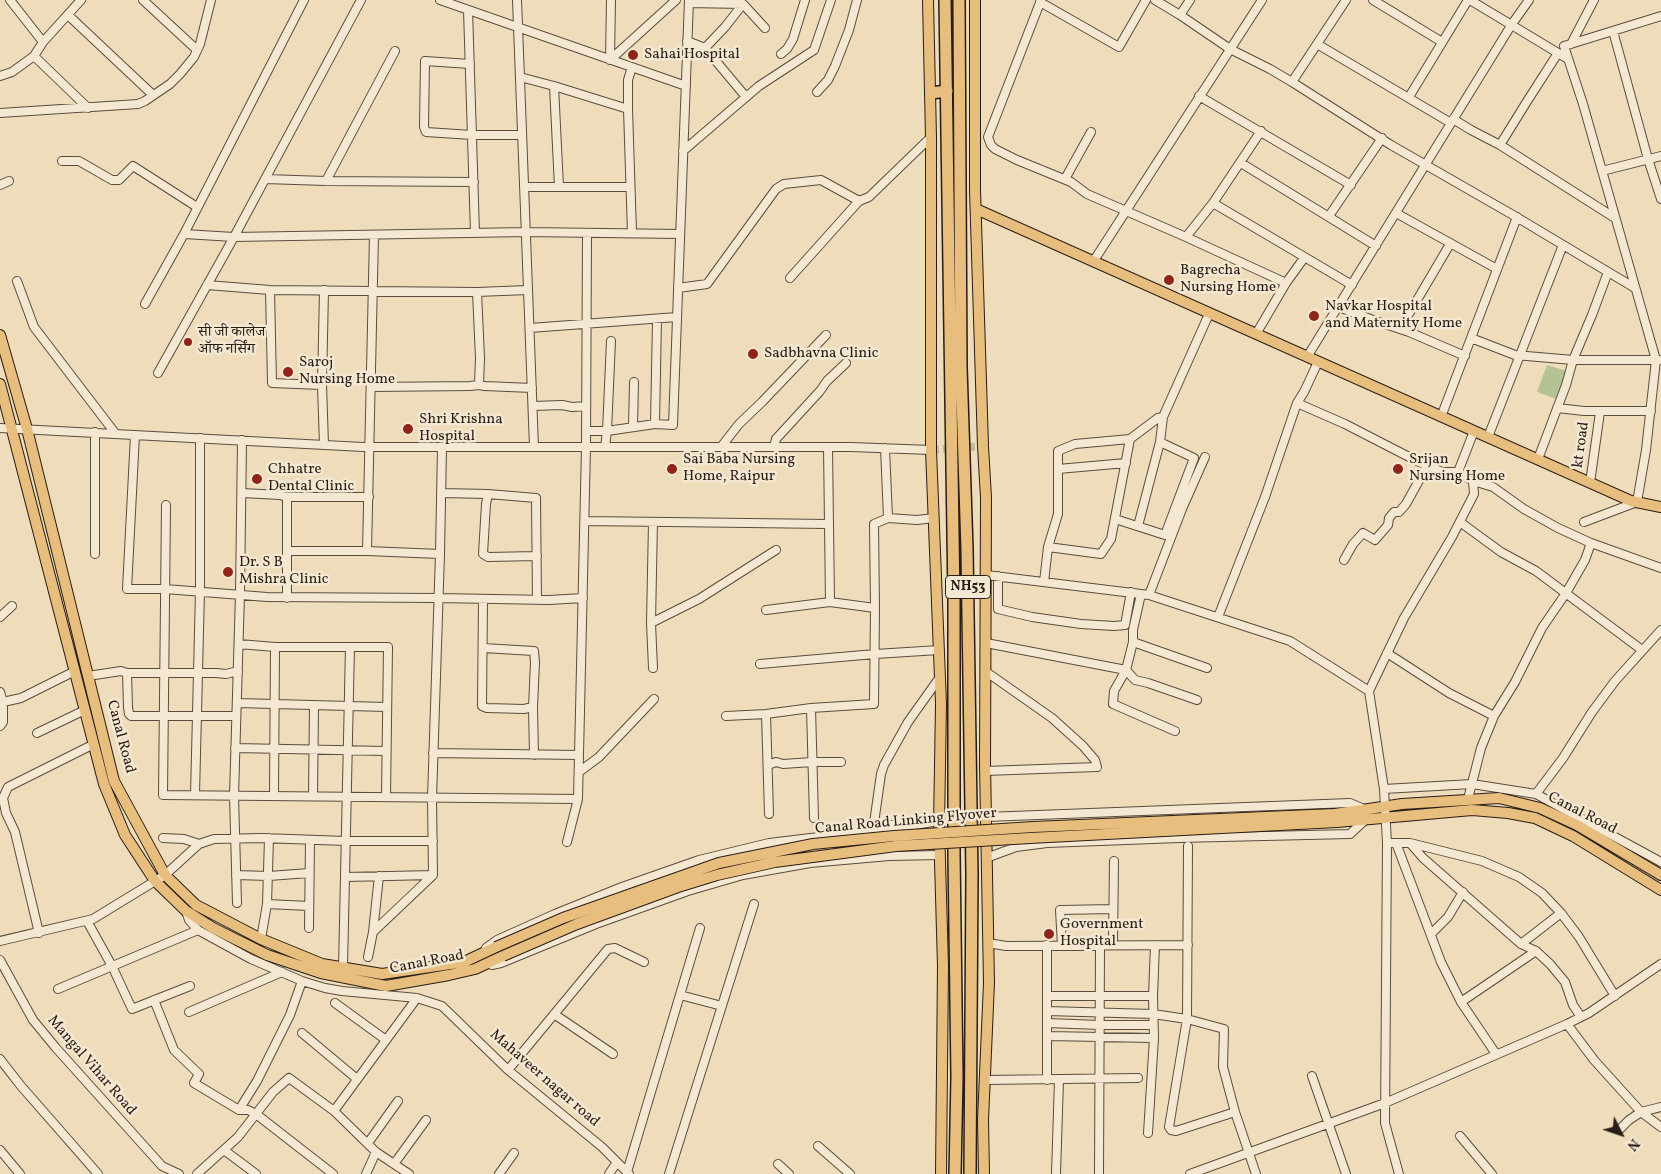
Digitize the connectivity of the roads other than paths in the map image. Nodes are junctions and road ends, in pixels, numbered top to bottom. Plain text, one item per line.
1 (10, 0) edge
2 (81, 0) edge
3 (143, 0) edge
4 (212, 0) edge
5 (304, 0) edge
6 (361, 0) edge
7 (440, 0) edge
8 (517, 0) edge
9 (611, 0) edge
10 (676, 0) edge
11 (805, 0) edge
12 (831, 0) edge
13 (857, 0) edge
14 (928, 0) edge
15 (945, 0) edge
16 (959, 0) edge
17 (975, 0) edge
18 (1146, 0) edge
19 (1155, 0) edge
20 (1190, 0) edge
21 (1262, 0) edge
22 (1346, 0) edge
23 (1373, 0) edge
24 (1469, 0) edge
25 (1528, 0) edge
26 (1594, 0) edge
27 (689, 1) edge
28 (1040, 1) edge
29 (743, 4) junction
30 (468, 10) junction
31 (68, 15) junction
32 (1180, 15) junction
33 (1661, 16) edge
34 (1512, 24) junction
35 (518, 27) junction
36 (765, 28) dead end
37 (1613, 31) junction
38 (687, 41) junction
39 (43, 42) junction
40 (1442, 42) junction
41 (1317, 44) junction
42 (1571, 44) junction
43 (705, 48) junction
44 (1230, 49) junction
45 (197, 50) junction
46 (394, 51) dead end
47 (1558, 53) junction
48 (781, 54) dead end
49 (34, 56) junction
50 (1568, 59) junction
51 (610, 60) junction
52 (470, 64) junction
53 (632, 67) junction
54 (0, 76) edge
55 (520, 77) junction
56 (1292, 82) junction
57 (554, 86) junction
58 (686, 86) junction
59 (947, 91) junction
60 (818, 92) dead end
61 (931, 92) junction
62 (153, 95) junction
63 (1199, 96) junction
64 (746, 97) junction
65 (1409, 97) junction
66 (88, 108) junction
67 (628, 109) junction
68 (0, 113) edge
69 (1452, 121) junction
70 (1261, 131) junction
71 (1091, 132) dead end
72 (472, 135) junction
73 (522, 135) junction
74 (931, 137) junction
75 (1382, 138) junction
76 (1500, 145) junction
77 (683, 150) junction
78 (1661, 156) edge
79 (1648, 159) junction
80 (62, 161) dead end
81 (1241, 163) junction
82 (1425, 164) junction
83 (1602, 171) junction
84 (265, 179) junction
85 (1065, 179) junction
86 (9, 181) dead end
87 (326, 182) junction
88 (474, 182) junction
89 (0, 185) edge
90 (1351, 185) junction
91 (524, 187) junction
92 (559, 187) junction
93 (630, 187) junction
94 (1661, 199) edge
95 (859, 201) junction
96 (1213, 203) junction
97 (197, 207) junction
98 (976, 209) junction
99 (1126, 211) junction
100 (1396, 213) junction
101 (1329, 216) junction
102 (1517, 217) junction
103 (1615, 218) junction
104 (526, 232) junction
105 (475, 233) junction
106 (586, 233) junction
107 (632, 233) junction
108 (184, 234) junction
109 (680, 234) junction
110 (374, 235) junction
111 (234, 237) junction
112 (1186, 237) junction
113 (1450, 244) junction
114 (1563, 245) junction
115 (1376, 246) junction
116 (1304, 258) junction
117 (1093, 262) junction
118 (1497, 270) junction
119 (1608, 272) junction
120 (790, 278) dead end
121 (17, 281) dead end
122 (1286, 283) junction
123 (207, 285) junction
124 (1352, 285) junction
125 (678, 288) junction
126 (1635, 288) junction
127 (270, 290) junction
128 (324, 290) junction
129 (528, 290) junction
130 (373, 291) junction
131 (477, 292) junction
132 (145, 304) dead end
133 (1338, 307) junction
134 (1210, 314) junction
135 (677, 317) junction
136 (657, 319) junction
137 (587, 324) junction
138 (530, 328) junction
139 (1400, 329) junction
140 (0, 334) edge
141 (1256, 334) junction
142 (826, 335) dead end
143 (1471, 338) junction
144 (611, 341) dead end
145 (1465, 356) junction
146 (1521, 356) junction
147 (1307, 357) junction
148 (1573, 360) junction
149 (1659, 360) edge
150 (1318, 362) junction
151 (846, 363) dead end
152 (158, 373) dead end
153 (634, 382) dead end
154 (0, 384) edge
155 (322, 385) junction
156 (479, 385) junction
157 (372, 387) junction
158 (532, 388) junction
159 (1296, 403) junction
160 (533, 406) junction
161 (586, 406) junction
162 (1557, 408) junction
163 (1651, 411) junction
164 (1600, 412) junction
165 (1441, 416) junction
166 (1163, 417) junction
167 (655, 424) junction
168 (633, 427) junction
169 (0, 428) edge
170 (12, 428) junction
171 (27, 429) junction
172 (587, 431) junction
173 (607, 431) junction
174 (1474, 431) junction
175 (95, 432) junction
176 (115, 434) junction
177 (134, 434) junction
178 (1488, 437) junction
179 (200, 438) junction
180 (1130, 439) junction
181 (242, 440) junction
182 (1160, 442) junction
183 (324, 445) junction
184 (370, 447) junction
185 (442, 447) junction
186 (534, 447) junction
187 (586, 447) junction
188 (605, 447) junction
189 (721, 447) junction
190 (774, 447) junction
191 (828, 447) junction
192 (885, 448) junction
193 (931, 450) junction
194 (1204, 457) dead end
195 (1538, 459) junction
196 (1126, 463) junction
197 (1427, 466) junction
198 (1058, 469) junction
199 (1458, 472) junction
200 (1473, 482) junction
201 (1590, 483) junction
202 (242, 493) junction
203 (441, 494) junction
204 (488, 494) junction
205 (287, 497) junction
206 (369, 497) junction
207 (1637, 502) junction
208 (166, 505) dead end
209 (1661, 507) edge
210 (888, 518) junction
211 (934, 518) junction
212 (1115, 519) junction
213 (585, 521) junction
214 (653, 522) junction
215 (1460, 522) junction
216 (1584, 522) dead end
217 (829, 524) junction
218 (1138, 526) junction
219 (1591, 543) junction
220 (1048, 547) junction
221 (776, 550) dead end
222 (287, 551) junction
223 (367, 551) junction
224 (95, 554) dead end
225 (440, 554) junction
226 (537, 556) junction
227 (1344, 560) dead end
228 (1661, 568) edge
229 (986, 575) junction
230 (998, 576) junction
231 (1044, 582) junction
232 (165, 588) junction
233 (200, 591) junction
234 (1131, 592) junction
235 (1566, 593) junction
236 (240, 594) junction
237 (1145, 594) junction
238 (287, 598) junction
239 (438, 598) junction
240 (583, 598) junction
241 (482, 599) junction
242 (537, 600) junction
243 (830, 602) junction
244 (12, 606) dead end
245 (875, 608) junction
246 (766, 610) dead end
247 (0, 617) edge
248 (1218, 617) junction
249 (651, 622) junction
250 (1661, 630) edge
251 (1133, 642) junction
252 (986, 643) junction
253 (239, 644) junction
254 (276, 646) junction
255 (350, 647) junction
256 (483, 648) junction
257 (939, 650) junction
258 (1642, 650) junction
259 (1387, 653) junction
260 (875, 654) junction
261 (760, 664) dead end
262 (653, 668) dead end
263 (1207, 668) dead end
264 (1126, 670) junction
265 (75, 671) junction
266 (238, 671) junction
267 (986, 671) junction
268 (127, 673) junction
269 (164, 673) junction
270 (197, 674) junction
271 (88, 676) junction
272 (940, 677) junction
273 (1369, 691) junction
274 (0, 692) edge
275 (654, 699) dead end
276 (1197, 700) dead end
277 (3, 702) junction
278 (237, 703) junction
279 (275, 705) junction
280 (314, 706) junction
281 (349, 706) junction
282 (534, 707) junction
283 (387, 708) junction
284 (811, 708) junction
285 (85, 710) junction
286 (766, 714) junction
287 (164, 716) junction
288 (236, 716) junction
289 (726, 716) dead end
290 (1494, 716) junction
291 (197, 717) junction
292 (0, 726) edge
293 (1175, 730) dead end
294 (37, 733) dead end
295 (94, 744) junction
296 (235, 748) junction
297 (274, 749) junction
298 (314, 749) junction
299 (348, 750) junction
300 (386, 751) junction
301 (433, 753) junction
302 (534, 755) junction
303 (579, 755) junction
304 (812, 762) junction
305 (841, 762) dead end
306 (768, 765) junction
307 (985, 771) junction
308 (579, 772) junction
309 (1472, 784) junction
310 (1384, 789) junction
311 (1536, 794) junction
312 (195, 795) junction
313 (234, 796) junction
314 (274, 796) junction
315 (313, 796) junction
316 (348, 797) junction
317 (386, 797) junction
318 (432, 798) junction
319 (578, 799) junction
320 (1468, 799) junction
321 (1385, 806) junction
322 (769, 814) dead end
323 (1364, 815) junction
324 (986, 817) junction
325 (814, 818) dead end
326 (1336, 818) junction
327 (1385, 818) junction
328 (940, 821) junction
329 (902, 827) junction
330 (163, 838) dead end
331 (269, 838) junction
332 (235, 839) junction
333 (310, 840) junction
334 (433, 841) junction
335 (346, 842) junction
336 (567, 842) dead end
337 (1388, 843) junction
338 (1396, 843) junction
339 (1410, 843) junction
340 (199, 844) junction
341 (1188, 846) dead end
342 (940, 855) junction
343 (986, 858) junction
344 (1114, 861) dead end
345 (1661, 862) edge
346 (309, 873) junction
347 (166, 875) junction
348 (236, 875) junction
349 (434, 875) junction
350 (1661, 875) edge
351 (269, 876) junction
352 (379, 876) junction
353 (344, 878) junction
354 (155, 881) junction
355 (1661, 890) edge
356 (1463, 892) junction
357 (237, 903) dead end
358 (267, 904) junction
359 (754, 904) dead end
360 (309, 906) junction
361 (1113, 909) junction
362 (186, 911) junction
363 (1561, 913) junction
364 (87, 921) junction
365 (309, 928) dead end
366 (700, 928) dead end
367 (198, 930) junction
368 (373, 932) junction
369 (39, 933) junction
370 (1431, 934) junction
371 (261, 939) junction
372 (0, 941) edge
373 (988, 943) junction
374 (1521, 944) junction
375 (1047, 945) junction
376 (1062, 945) junction
377 (1100, 945) junction
378 (1113, 945) junction
379 (1155, 945) junction
380 (1188, 945) junction
381 (1536, 951) junction
382 (368, 956) dead end
383 (0, 960) edge
384 (644, 962) dead end
385 (472, 964) junction
386 (1661, 964) edge
387 (112, 966) junction
388 (343, 968) junction
389 (282, 972) junction
390 (302, 981) junction
391 (190, 986) dead end
392 (58, 989) dead end
393 (680, 995) junction
394 (1100, 995) junction
395 (1047, 996) junction
396 (1153, 996) junction
397 (1615, 996) junction
398 (417, 998) junction
399 (154, 1000) junction
400 (1461, 1002) junction
401 (335, 1003) dead end
402 (722, 1006) junction
403 (1047, 1011) junction
404 (189, 1012) dead end
405 (1100, 1012) junction
406 (554, 1014) junction
407 (1153, 1014) junction
408 (1581, 1017) junction
409 (1187, 1019) junction
410 (1047, 1023) junction
411 (1567, 1024) junction
412 (1100, 1025) junction
413 (1153, 1025) junction
414 (302, 1033) dead end
415 (1048, 1036) junction
416 (1100, 1038) junction
417 (1154, 1038) junction
418 (386, 1040) junction
419 (613, 1054) dead end
420 (1496, 1054) junction
421 (0, 1059) edge
422 (508, 1070) junction
423 (1312, 1076) dead end
424 (1138, 1078) dead end
425 (358, 1079) junction
426 (1099, 1079) junction
427 (985, 1080) junction
428 (1047, 1080) junction
429 (1059, 1080) junction
430 (398, 1101) dead end
431 (1385, 1103) junction
432 (1661, 1107) edge
433 (239, 1110) junction
434 (334, 1111) junction
435 (1235, 1112) junction
436 (1641, 1112) junction
437 (256, 1114) junction
438 (426, 1120) dead end
439 (1328, 1124) junction
440 (1661, 1127) edge
441 (1620, 1129) dead end
442 (1148, 1132) dead end
443 (1460, 1136) dead end
444 (368, 1144) junction
445 (818, 1146) dead end
446 (0, 1150) edge
447 (224, 1150) junction
448 (376, 1152) junction
449 (514, 1153) dead end
450 (1249, 1153) junction
451 (617, 1162) junction
452 (394, 1164) junction
453 (778, 1164) dead end
454 (628, 1173) edge
455 (20, 1174) edge
456 (98, 1174) edge
457 (179, 1174) edge
458 (197, 1174) edge
459 (256, 1174) edge
460 (333, 1174) edge
461 (366, 1174) edge
462 (409, 1174) edge
463 (499, 1174) edge
464 (609, 1174) edge
465 (669, 1174) edge
466 (789, 1174) edge
467 (850, 1174) edge
468 (942, 1174) edge
469 (955, 1174) edge
470 (970, 1174) edge
471 (984, 1174) edge
472 (1056, 1174) edge
473 (1099, 1174) edge
474 (1190, 1174) edge
475 (1256, 1174) edge
476 (1346, 1174) edge
477 (1399, 1174) edge
478 (1492, 1174) edge

1 - 39 street
2 - 31 street
3 - 45 street
4 - 45 street
5 - 97 street
6 - 84 street
7 - 30 street
8 - 35 street
9 - 51 street
10 - 51 street
11 - 48 street
12 - 64 street
13 - 60 street
14 - 61 main road
15 - 59 highway, NH53
16 - 470 highway, NH53
17 - 98 main road
18 - 28 street
19 - 32 street
20 - 32 street
21 - 44 street
22 - 41 street
23 - 40 street
24 - 34 street
24 - 40 street
25 - 34 street
26 - 42 street
27 - 29 street
27 - 38 street
28 - 85 street
29 - 36 street
29 - 43 street
30 - 35 street
30 - 52 street
31 - 39 street
31 - 62 street
32 - 44 street
33 - 37 street
34 - 47 street
34 - 69 street
35 - 51 street
35 - 55 street
37 - 42 street
37 - 79 street
38 - 43 street
38 - 58 street
39 - 49 street
40 - 65 street
41 - 56 street
41 - 65 street
42 - 50 street
43 - 64 street
44 - 56 street
44 - 63 street
45 - 62 street
46 - 87 street
47 - 50 street
47 - 76 street
49 - 54 street
49 - 66 street
50 - 83 street
51 - 53 street
52 - 72 street
52 - 72 street
53 - 58 street
53 - 67 street
55 - 57 street
55 - 73 street
56 - 75 street
57 - 67 street
57 - 92 street
58 - 77 street
59 - 61 highway
59 - 469 highway, NH53
61 - 74 main road
62 - 66 street
63 - 70 street
63 - 99 street
64 - 77 street
65 - 69 street
66 - 68 street
67 - 93 street
69 - 76 street
69 - 82 street
70 - 81 street
70 - 90 street
71 - 85 street
72 - 73 street
72 - 88 street
73 - 91 street
74 - 95 street
74 - 193 main road
75 - 82 street
75 - 90 street
76 - 103 street
77 - 109 street
78 - 79 street
79 - 83 street
79 - 94 street
80 - 97 street
81 - 96 street
81 - 101 street
82 - 100 street
82 - 102 street
83 - 103 street
84 - 87 street
84 - 111 street
85 - 99 street
86 - 89 street
87 - 88 street
88 - 105 street
90 - 101 street
91 - 92 street
91 - 104 street
92 - 93 street
93 - 107 street
95 - 120 street
95 - 125 street
96 - 112 street
96 - 116 street
97 - 108 street
98 - 117 main road
98 - 229 main road
99 - 112 street
99 - 117 street
100 - 113 street
100 - 115 street
101 - 115 street
102 - 114 street
102 - 118 street
103 - 126 street
104 - 105 street
104 - 106 street
104 - 129 street
105 - 110 street
106 - 107 street
106 - 137 street
107 - 109 street
108 - 111 street
108 - 132 street
109 - 125 street
110 - 111 street
110 - 130 street
111 - 123 street
112 - 122 street
113 - 118 street
113 - 139 street
114 - 119 street
114 - 146 street
115 - 124 street
116 - 122 street
116 - 124 street
117 - 134 main road
118 - 143 street
119 - 126 street
119 - 148 street
121 - 176 street
122 - 141 street
123 - 127 street
123 - 152 street
124 - 133 street
125 - 135 street
126 - 149 street
127 - 128 street
127 - 155 street
128 - 130 street
128 - 155 street
129 - 131 street
129 - 138 street
130 - 131 street
130 - 157 street
131 - 156 street
133 - 139 street
133 - 147 street
134 - 141 main road
134 - 166 street
135 - 136 street
135 - 167 street
136 - 137 street
136 - 167 street
137 - 138 street
137 - 161 street
138 - 158 street
139 - 145 street
140 - 171 main road, Canal Road
141 - 147 main road
142 - 189 street
143 - 145 street
143 - 146 street
144 - 173 street
145 - 165 street
146 - 148 street
146 - 178 street
147 - 150 main road
148 - 149 street
148 - 162 street
149 - 163 street
150 - 159 street
150 - 165 main road
151 - 190 street
153 - 168 street
154 - 170 main road, Canal Road
155 - 183 street
156 - 157 street
156 - 158 street
157 - 184 street
158 - 160 street
159 - 197 street
159 - 248 street
160 - 161 street
160 - 186 street
161 - 172 street
162 - 164 street
162 - 195 street
163 - 164 street
163 - 207 street
164 - 201 street, kt road
165 - 174 main road
166 - 180 street
166 - 182 street
167 - 168 street
168 - 173 street
169 - 170 street
170 - 171 street
170 - 265 main road, Canal Road
171 - 175 street
171 - 271 main road, Canal Road
172 - 173 street
172 - 187 street
173 - 188 street
174 - 178 main road
174 - 199 street
175 - 176 street
175 - 224 street
176 - 177 street
177 - 179 street
177 - 232 street
178 - 195 main road
179 - 181 street
179 - 233 street
180 - 196 street
180 - 198 street
181 - 183 street
181 - 202 street
182 - 218 street
182 - 218 street
183 - 184 street
184 - 185 street
184 - 206 street
185 - 186 street
185 - 203 street
186 - 187 street
187 - 188 street
187 - 213 street
188 - 189 street
189 - 190 street
190 - 191 street
191 - 192 street
191 - 217 street
192 - 193 street
192 - 210 street
193 - 211 main road
194 - 237 street
195 - 201 main road
196 - 198 street
196 - 212 street
197 - 199 street
197 - 227 street
198 - 220 street
199 - 200 street
200 - 215 street
200 - 219 street
201 - 207 main road
202 - 205 street
202 - 236 street
203 - 204 street
203 - 225 street
204 - 226 street
204 - 226 street
205 - 206 street
205 - 222 street
206 - 223 street
207 - 209 main road
207 - 216 street
208 - 232 street
210 - 211 street
210 - 245 street
211 - 257 main road
212 - 218 street
212 - 220 street
213 - 214 street
213 - 240 street
214 - 217 street
214 - 249 street
215 - 235 street
215 - 259 street
217 - 243 street
219 - 228 street
219 - 235 street
220 - 231 street
221 - 249 street
222 - 223 street
222 - 238 street
223 - 225 street
225 - 239 street
226 - 242 street
229 - 230 street
229 - 252 main road
230 - 231 street
230 - 234 street
231 - 234 street
232 - 233 street
232 - 269 street
233 - 236 street
233 - 270 street
234 - 237 street
235 - 258 street
235 - 290 street
236 - 238 street
236 - 253 street
237 - 248 street
237 - 251 street
238 - 239 street
239 - 241 street
239 - 301 street
240 - 242 street
240 - 303 street
241 - 242 street
241 - 256 street
243 - 245 street
243 - 246 street
244 - 247 street
245 - 260 street
248 - 273 street
249 - 262 street
250 - 258 street
251 - 263 street
251 - 264 street
252 - 264 street
252 - 267 main road
253 - 254 street
253 - 266 street
254 - 255 street
254 - 279 street
255 - 281 street
255 - 283 street
256 - 282 street
256 - 282 street
257 - 260 street
257 - 272 main road
258 - 311 street
259 - 273 street
259 - 290 street
260 - 261 street
260 - 284 street
264 - 276 street
264 - 293 street
265 - 277 street
265 - 285 main road, Canal Road
266 - 270 street
266 - 278 street
267 - 307 main road
267 - 307 street
268 - 269 street
268 - 271 street
268 - 287 street
269 - 270 street
269 - 287 street
270 - 291 street
271 - 347 main road, Canal Road
272 - 328 main road
272 - 329 street
273 - 310 street
274 - 277 street
275 - 308 street
277 - 292 street
278 - 279 street
278 - 288 street
279 - 280 street
279 - 297 street
280 - 281 street
280 - 298 street
281 - 283 street
281 - 299 street
282 - 302 street
283 - 300 street
284 - 286 street
284 - 304 street
285 - 294 street
285 - 295 main road, Canal Road
286 - 289 street
286 - 306 street
287 - 291 street
287 - 312 street
288 - 291 street
288 - 296 street
290 - 309 street
291 - 312 street
295 - 354 main road, Canal Road
295 - 369 street
296 - 297 street
296 - 313 street
297 - 298 street
297 - 314 street
298 - 299 street
298 - 315 street
299 - 300 street
299 - 316 street
300 - 317 street
301 - 302 street
301 - 318 street
302 - 303 street
303 - 308 street
304 - 305 street
304 - 306 street
304 - 325 street
306 - 322 street
307 - 324 main road
308 - 319 street
309 - 310 street
309 - 311 street
309 - 320 street
310 - 321 street
311 - 345 street
312 - 313 street
313 - 314 street
313 - 332 street
314 - 315 street
315 - 316 street
316 - 317 street
316 - 335 street
317 - 318 street
318 - 319 street
318 - 334 street
319 - 336 street
320 - 321 main road, Canal Road
320 - 350 main road, Canal Road
321 - 323 main road, Canal Road
321 - 327 street
323 - 324 street
323 - 326 main road, Canal Road Linking Flyover
323 - 327 main road, Canal Road
323 - 343 street
324 - 343 main road
326 - 385 main road, Canal Road Linking Flyover, bridge
326 - 385 main road, Canal Road Linking Flyover, bridge
327 - 337 street
327 - 355 main road, Canal Road
328 - 329 street
328 - 342 main road
329 - 385 street
330 - 340 street
331 - 332 street
331 - 333 street
331 - 351 street
332 - 340 street
332 - 348 street
333 - 335 street
333 - 346 street
334 - 335 street
334 - 349 street
335 - 353 street
337 - 338 street
337 - 431 street
338 - 339 street
338 - 370 street
339 - 356 street
339 - 363 street
340 - 347 street
341 - 380 street
342 - 385 street
342 - 468 main road
343 - 373 main road
344 - 361 street
346 - 351 street
346 - 360 street
347 - 354 street
347 - 371 main road, Canal Road
348 - 351 street
348 - 357 street
349 - 352 street
349 - 368 street
351 - 358 street
352 - 353 street
352 - 368 street
353 - 388 street
354 - 362 main road, Canal Road
354 - 364 street
356 - 370 street
356 - 374 street
358 - 360 street
358 - 371 street
359 - 402 street
360 - 365 street
361 - 376 street
361 - 378 street
362 - 367 street
362 - 385 main road, Canal Road
363 - 374 street
363 - 397 street
364 - 369 street
364 - 387 street
366 - 393 street
367 - 387 street
367 - 389 street
368 - 382 street
369 - 372 street
370 - 400 street
371 - 388 main road, Canal Road
373 - 375 street
373 - 427 main road
374 - 381 street
375 - 376 street
375 - 395 street
376 - 377 street
377 - 378 street
377 - 394 street
378 - 379 street
379 - 380 street
379 - 396 street
380 - 409 street
381 - 400 street
381 - 408 street
383 - 457 street, Mangal Vihar Road
384 - 406 street
385 - 388 main road, Canal Road
386 - 397 street
387 - 392 street
387 - 399 street
389 - 390 street
389 - 404 street
390 - 398 street
390 - 433 street
391 - 399 street
393 - 402 street
393 - 454 street
394 - 395 street
394 - 396 street
394 - 405 street
395 - 403 street
396 - 407 street
397 - 408 street
398 - 418 street
398 - 422 street, Mahaveer nagar road
399 - 433 street
400 - 420 street
401 - 418 street
402 - 465 street
403 - 405 street
403 - 410 street
405 - 407 street
405 - 412 street
406 - 419 street
406 - 422 street
407 - 409 street
407 - 413 street
408 - 411 street
409 - 435 street
409 - 435 street
410 - 412 street
410 - 415 street
411 - 420 street
411 - 436 street
412 - 413 street
412 - 416 street
413 - 417 street
414 - 425 street
415 - 416 street
415 - 428 street
416 - 417 street
416 - 426 street
417 - 442 street
418 - 425 street
420 - 431 street
421 - 456 street
422 - 451 street, Mahaveer nagar road
423 - 439 street
424 - 426 street
425 - 434 street
426 - 429 street
426 - 473 street
427 - 428 street
427 - 471 main road
428 - 429 street
429 - 472 street
430 - 444 street
431 - 439 street
431 - 477 street
432 - 436 street
433 - 437 street
434 - 437 street
434 - 444 street
435 - 450 street
436 - 440 street
436 - 441 street
437 - 447 street
437 - 460 street
438 - 452 street
439 - 450 street
439 - 476 street
443 - 478 street
444 - 448 street
445 - 467 street
446 - 455 street
447 - 458 street
447 - 459 street
448 - 452 street
448 - 461 street
449 - 463 street
450 - 474 street
450 - 475 street
451 - 454 street, Mahaveer nagar road
451 - 464 street
452 - 462 street
453 - 466 street

